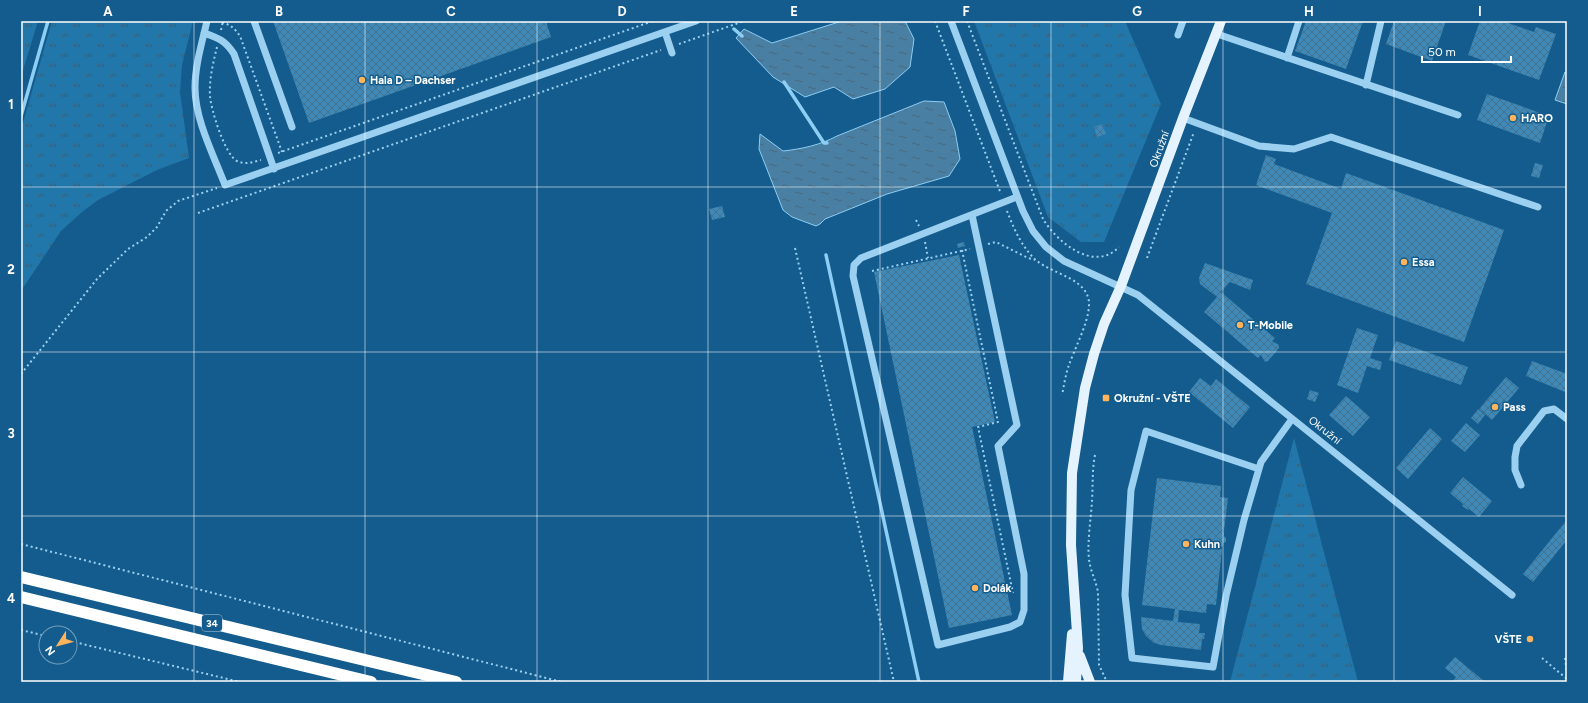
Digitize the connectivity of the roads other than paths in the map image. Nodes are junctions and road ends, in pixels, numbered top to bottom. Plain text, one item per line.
1 (207, 21) edge
2 (254, 21) edge
3 (696, 21) edge
4 (951, 21) edge
5 (1184, 21) edge
6 (1221, 21) edge
7 (1299, 21) edge
8 (1382, 21) edge
9 (665, 32) junction
10 (204, 33) junction
11 (1217, 34) junction
12 (1178, 35) dead end
13 (671, 50) road end
14 (1287, 58) junction
15 (1366, 85) junction
16 (1458, 115) dead end
17 (1183, 118) junction
18 (292, 127) dead end
19 (274, 169) junction
20 (1017, 197) junction
21 (1538, 207) dead end
22 (972, 215) junction
23 (1121, 286) junction
24 (1292, 419) junction
25 (1567, 419) edge
26 (1259, 469) junction
27 (1521, 485) dead end
28 (21, 577) edge
29 (1512, 595) dead end
30 (21, 598) edge
31 (1074, 600) junction
32 (1078, 648) junction
33 (371, 682) edge
34 (456, 682) edge
35 (1068, 682) edge
36 (1076, 682) edge
37 (1090, 682) edge

1 - 10 street
2 - 18 street
3 - 9 street
4 - 20 street
5 - 12 street
6 - 11 main road, Okružní
7 - 14 street
8 - 15 street
9 - 13 street
9 - 19 street
10 - 19 street
10 - 19 street
11 - 14 street
11 - 17 main road, Okružní
14 - 15 street
15 - 16 street
17 - 21 street
17 - 23 main road, Okružní
20 - 22 street
20 - 23 street
22 - 22 street
23 - 24 street, Okružní
23 - 31 main road, Okružní
24 - 26 street
24 - 29 street, Okružní
25 - 27 street
26 - 26 street
28 - 34 highway, 34
30 - 33 highway, 34
31 - 32 main road, Okružní
31 - 35 main road
32 - 36 main road, Okružní
32 - 37 main road, Okružní

